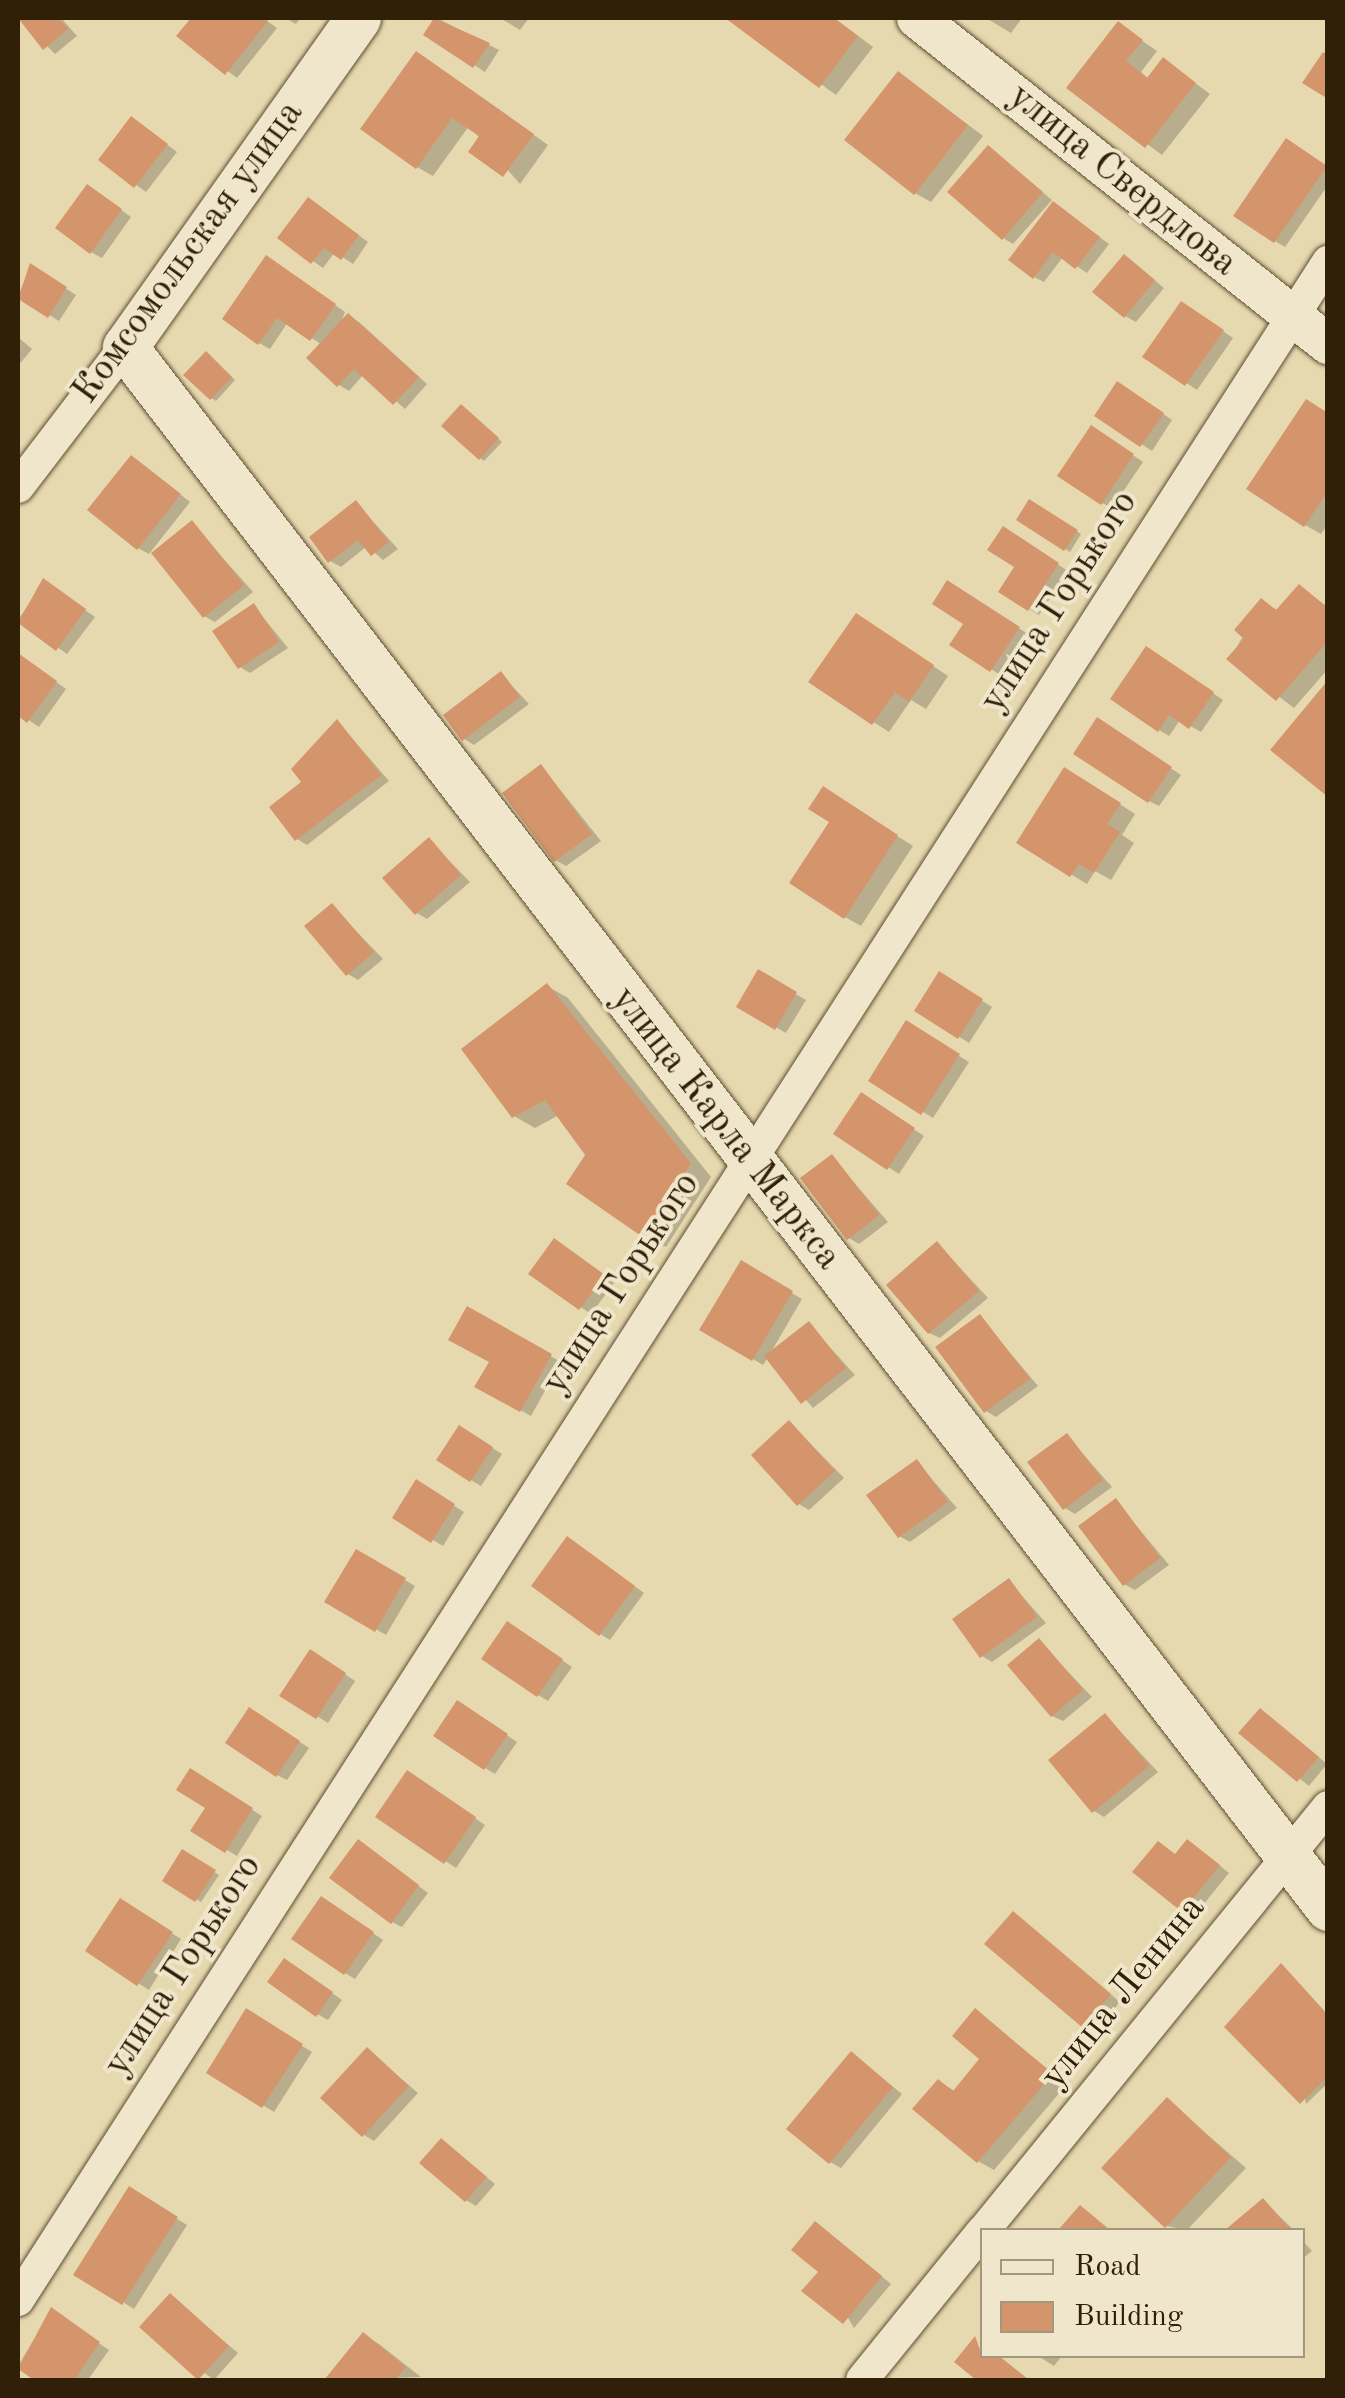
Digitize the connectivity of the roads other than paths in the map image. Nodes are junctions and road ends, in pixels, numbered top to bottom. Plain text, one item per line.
1 (358, 18) edge
2 (917, 18) edge
3 (1328, 262) edge
4 (1291, 316) junction
5 (1328, 344) edge
6 (125, 347) junction
7 (23, 467) edge
8 (750, 1158) junction
9 (1328, 1807) edge
10 (1287, 1855) junction
11 (1328, 1908) edge
12 (985, 2228) edge
13 (980, 2235) edge
14 (18, 2300) edge
15 (862, 2380) edge

1 - 6 main road, Комсомольская улица
2 - 4 street, улица Свердлова
3 - 4 street, улица Горького
4 - 5 street, улица Свердлова
4 - 8 street, улица Горького
6 - 7 street, Комсомольская улица
6 - 8 main road, улица Карла Маркса
8 - 10 main road, улица Карла Маркса
8 - 14 street, улица Горького
9 - 10 street, улица Ленина
10 - 11 main road, улица Карла Маркса
10 - 12 street, улица Ленина
13 - 15 street, улица Ленина

